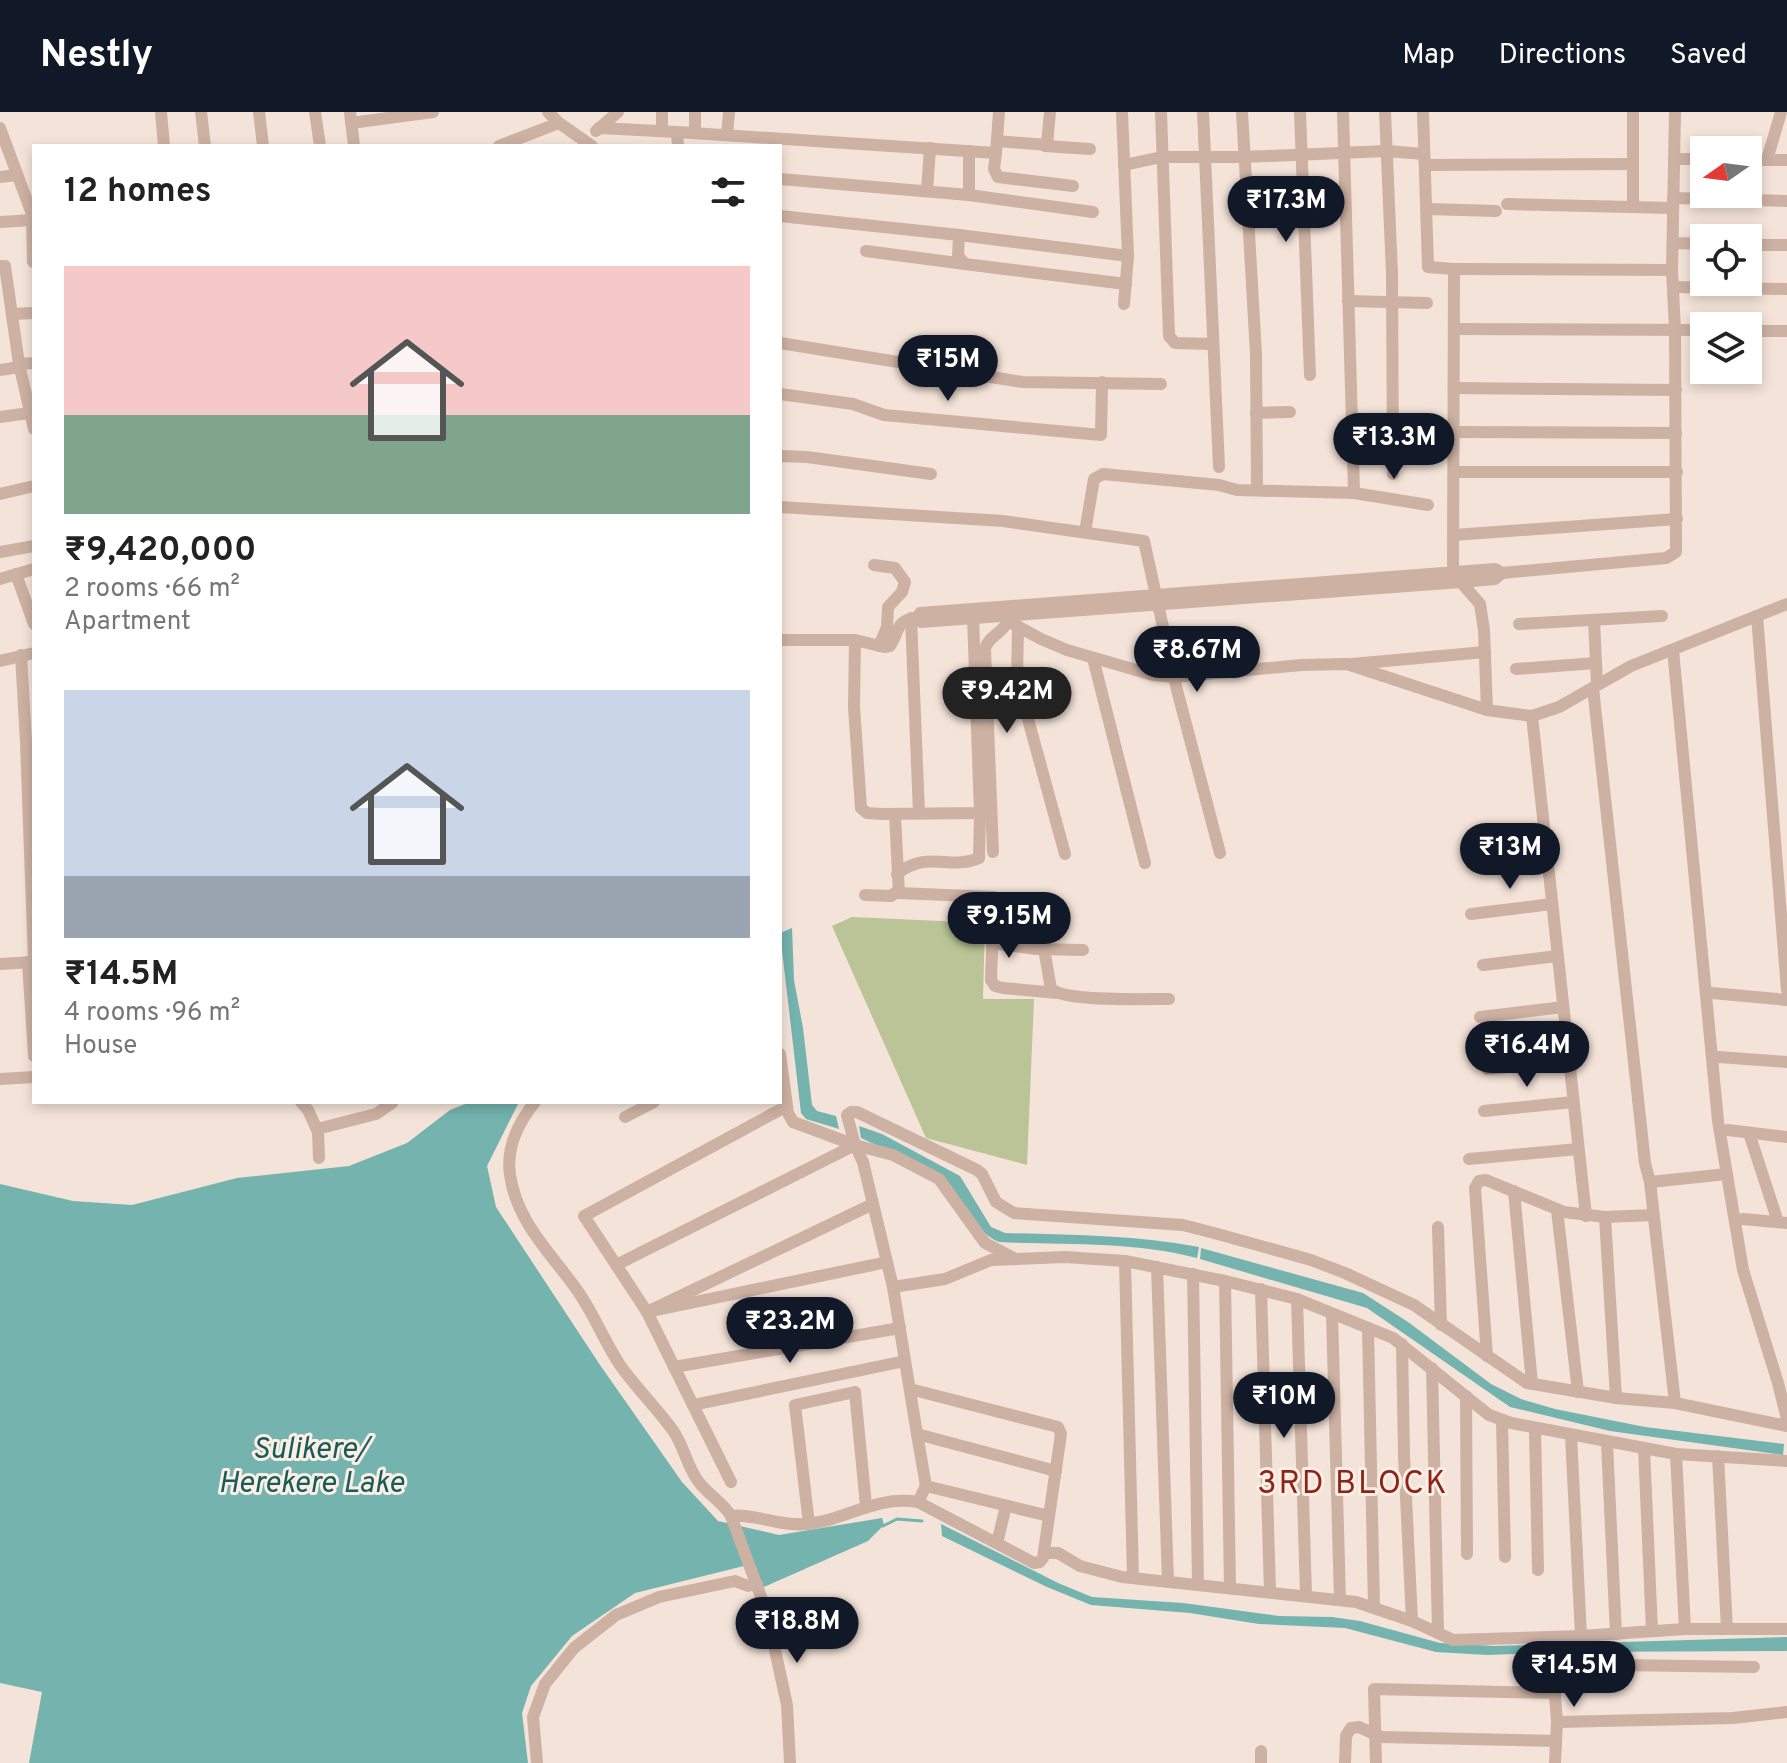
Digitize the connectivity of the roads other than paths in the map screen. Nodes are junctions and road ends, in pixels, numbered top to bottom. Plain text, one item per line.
1 (161, 112) edge
2 (201, 112) edge
3 (259, 112) edge
4 (315, 112) edge
5 (433, 112) edge
6 (548, 112) edge
7 (662, 112) edge
8 (695, 112) edge
9 (729, 112) edge
10 (999, 112) edge
11 (1050, 112) edge
12 (1122, 112) edge
13 (1161, 112) edge
14 (1203, 112) edge
15 (1242, 112) edge
16 (1300, 112) edge
17 (1343, 112) edge
18 (1385, 112) edge
19 (1423, 112) edge
20 (1633, 112) edge
21 (1675, 112) edge
22 (1781, 112) edge
23 (613, 113) edge
24 (350, 118) edge
25 (559, 123) junction
26 (599, 128) junction
27 (662, 130) junction
28 (1, 131) edge
29 (677, 132) junction
30 (695, 133) junction
31 (720, 139) edge
32 (589, 143) edge
33 (164, 144) edge
34 (205, 144) edge
35 (263, 144) edge
36 (320, 144) edge
37 (354, 144) edge
38 (504, 144) edge
39 (678, 144) edge
40 (1045, 146) junction
41 (996, 147) junction
42 (930, 148) junction
43 (1090, 149) dead end
44 (969, 151) junction
45 (1386, 151) junction
46 (1343, 152) junction
47 (1300, 154) junction
48 (1162, 157) junction
49 (1204, 157) junction
50 (1244, 157) junction
51 (1674, 159) junction
52 (1690, 159) edge
53 (1425, 160) junction
54 (1762, 160) edge
55 (1767, 160) junction
56 (1787, 160) edge
57 (1633, 164) junction
58 (1124, 165) junction
59 (17, 175) junction
60 (0, 177) edge
61 (782, 179) edge
62 (1073, 186) dead end
63 (927, 191) junction
64 (969, 195) junction
65 (1787, 201) edge
66 (1673, 203) junction
67 (1633, 207) junction
68 (1427, 209) junction
69 (1093, 212) dead end
70 (782, 216) edge
71 (32, 217) edge
72 (32, 220) edge
73 (0, 222) edge
74 (959, 235) junction
75 (1673, 243) junction
76 (1690, 244) edge
77 (1762, 245) edge
78 (1787, 245) edge
79 (866, 251) dead end
80 (1128, 256) junction
81 (32, 262) edge
82 (965, 264) junction
83 (3, 266) edge
84 (1454, 269) junction
85 (1672, 270) junction
86 (1126, 284) junction
87 (1673, 287) junction
88 (1787, 289) edge
89 (1348, 301) junction
90 (1391, 303) junction
91 (1427, 303) dead end
92 (1124, 304) dead end
93 (32, 313) edge
94 (12, 314) junction
95 (1454, 329) junction
96 (1675, 330) junction
97 (1690, 330) edge
98 (1762, 331) edge
99 (1787, 331) edge
100 (782, 343) edge
101 (1213, 344) junction
102 (32, 363) edge
103 (20, 366) junction
104 (0, 370) edge
105 (1310, 375) dead end
106 (1102, 382) junction
107 (1161, 384) dead end
108 (1454, 388) junction
109 (1676, 390) junction
110 (782, 394) edge
111 (1290, 412) dead end
112 (1256, 413) junction
113 (0, 417) edge
114 (32, 419) edge
115 (1454, 432) junction
116 (1676, 433) junction
117 (782, 456) edge
118 (1219, 467) dead end
119 (1454, 472) junction
120 (1677, 472) junction
121 (931, 474) dead end
122 (1393, 474) dead end
123 (32, 486) edge
124 (1257, 490) junction
125 (1354, 493) junction
126 (0, 494) edge
127 (1428, 505) dead end
128 (782, 507) edge
129 (1677, 519) junction
130 (1085, 532) junction
131 (1454, 535) junction
132 (32, 546) edge
133 (0, 552) edge
134 (874, 565) dead end
135 (32, 570) edge
136 (16, 574) junction
137 (1457, 577) junction
138 (0, 579) edge
139 (1158, 599) junction
140 (1787, 604) edge
141 (1662, 616) dead end
142 (1757, 616) junction
143 (973, 617) junction
144 (32, 618) edge
145 (914, 618) junction
146 (1594, 620) junction
147 (1010, 621) junction
148 (1519, 624) dead end
149 (782, 640) edge
150 (855, 640) junction
151 (879, 646) junction
152 (1677, 648) junction
153 (1485, 652) junction
154 (27, 654) edge
155 (1093, 658) junction
156 (0, 661) edge
157 (1596, 663) junction
158 (1347, 664) junction
159 (1516, 669) dead end
160 (1174, 677) junction
161 (1595, 686) junction
162 (1487, 710) junction
163 (1532, 716) junction
164 (919, 813) junction
165 (986, 813) junction
166 (895, 815) junction
167 (993, 852) dead end
168 (1220, 853) dead end
169 (1065, 854) dead end
170 (1145, 863) dead end
171 (897, 874) junction
172 (898, 891) junction
173 (865, 895) dead end
174 (1552, 904) junction
175 (1471, 914) dead end
176 (992, 943) junction
177 (1044, 949) junction
178 (1083, 950) dead end
179 (1558, 956) junction
180 (32, 962) edge
181 (0, 964) edge
182 (1483, 965) dead end
183 (1787, 990) edge
184 (1057, 993) junction
185 (1712, 993) junction
186 (1169, 999) dead end
187 (1787, 1000) edge
188 (32, 1006) edge
189 (1563, 1007) junction
190 (1480, 1017) dead end
191 (1719, 1057) junction
192 (1569, 1061) junction
193 (1787, 1062) edge
194 (782, 1069) edge
195 (1487, 1069) dead end
196 (32, 1077) edge
197 (0, 1079) edge
198 (1573, 1102) junction
199 (303, 1104) edge
200 (390, 1104) edge
201 (534, 1104) edge
202 (650, 1104) edge
203 (787, 1106) junction
204 (1484, 1111) dead end
205 (625, 1117) dead end
206 (1728, 1130) junction
207 (318, 1132) junction
208 (1749, 1133) junction
209 (1787, 1137) edge
210 (855, 1145) junction
211 (1578, 1149) junction
212 (319, 1158) dead end
213 (1469, 1159) dead end
214 (1727, 1174) junction
215 (1650, 1182) junction
216 (1514, 1191) junction
217 (873, 1204) junction
218 (1557, 1210) junction
219 (1653, 1215) junction
220 (1586, 1216) junction
221 (1605, 1217) junction
222 (1743, 1219) junction
223 (1783, 1223) edge
224 (1438, 1227) dead end
225 (1014, 1259) junction
226 (1125, 1261) junction
227 (887, 1262) junction
228 (616, 1265) junction
229 (1157, 1267) junction
230 (1193, 1274) junction
231 (1225, 1281) junction
232 (893, 1287) junction
233 (1261, 1289) junction
234 (1297, 1299) junction
235 (647, 1312) junction
236 (1332, 1314) junction
237 (1441, 1325) junction
238 (900, 1328) junction
239 (1368, 1328) junction
240 (1402, 1344) junction
241 (1487, 1356) junction
242 (905, 1361) junction
243 (674, 1367) junction
244 (1432, 1368) junction
245 (1787, 1383) edge
246 (1532, 1384) junction
247 (910, 1389) junction
248 (1578, 1392) junction
249 (1466, 1396) junction
250 (1616, 1398) junction
251 (1675, 1403) junction
252 (693, 1405) junction
253 (1787, 1419) edge
254 (1502, 1420) junction
255 (1787, 1426) edge
256 (1535, 1430) junction
257 (917, 1434) junction
258 (1571, 1435) junction
259 (1607, 1443) junction
260 (1644, 1448) junction
261 (1676, 1454) junction
262 (1718, 1456) junction
263 (1787, 1461) edge
264 (1056, 1471) junction
265 (731, 1482) dead end
266 (926, 1486) junction
267 (918, 1502) junction
268 (866, 1506) junction
269 (1006, 1506) junction
270 (1049, 1516) junction
271 (732, 1519) junction
272 (809, 1524) junction
273 (997, 1543) junction
274 (1044, 1553) junction
275 (1467, 1554) dead end
276 (1505, 1557) dead end
277 (1538, 1570) dead end
278 (1133, 1577) junction
279 (1168, 1581) junction
280 (756, 1582) junction
281 (1198, 1585) junction
282 (1230, 1588) junction
283 (1270, 1592) junction
284 (1306, 1595) junction
285 (1340, 1600) junction
286 (1374, 1607) junction
287 (1412, 1621) junction
288 (1685, 1629) junction
289 (1727, 1629) junction
290 (1787, 1629) edge
291 (1652, 1631) junction
292 (1438, 1633) junction
293 (1616, 1634) junction
294 (1581, 1636) junction
295 (1754, 1667) dead end
296 (1553, 1693) junction
297 (1787, 1712) edge
298 (1557, 1722) junction
299 (1377, 1737) junction
300 (1556, 1741) junction
301 (537, 1763) edge
302 (790, 1763) edge
303 (1345, 1763) edge
304 (1376, 1763) edge
305 (1555, 1763) edge

1 - 33 street
2 - 34 street
3 - 35 street
4 - 36 street
5 - 24 street
6 - 25 street
7 - 27 street
8 - 30 street
9 - 31 street
10 - 41 street
11 - 40 street
12 - 58 street
13 - 48 street
14 - 49 street
15 - 50 street
16 - 47 street
17 - 46 street
18 - 45 street
19 - 53 street
20 - 57 street
21 - 51 street
22 - 55 street
23 - 26 street
24 - 37 street
25 - 32 street
25 - 38 street
26 - 27 street
26 - 32 street
27 - 29 street
28 - 59 street
29 - 30 street
29 - 39 street
30 - 31 street
31 - 42 street
40 - 41 street
40 - 43 street
41 - 44 street
41 - 62 street
42 - 44 street
42 - 63 street
44 - 64 street
45 - 46 street
45 - 53 street
45 - 90 street
46 - 47 street
46 - 89 street
47 - 50 street
47 - 105 street
48 - 49 street
48 - 58 street
48 - 101 street
49 - 50 street
49 - 101 street
50 - 112 street
51 - 52 street
51 - 66 street
53 - 57 street
53 - 68 street
54 - 55 street
55 - 56 street
57 - 67 street
58 - 80 street
59 - 60 street
59 - 71 street
61 - 63 street
63 - 64 street
64 - 69 street
65 - 66 street
66 - 67 street
66 - 75 street
67 - 68 street
68 - 84 street
70 - 74 street
72 - 73 street
74 - 80 street
74 - 82 street
75 - 76 street
75 - 85 street
77 - 78 street
79 - 82 street
80 - 86 street
81 - 83 street
82 - 86 street
83 - 94 street
84 - 85 street
84 - 95 street
85 - 87 street
86 - 92 street
87 - 88 street
87 - 96 street
89 - 90 street
89 - 125 street
90 - 91 street
90 - 122 street
93 - 94 street
94 - 103 street
95 - 96 street
95 - 108 street
96 - 97 street
96 - 109 street
98 - 99 street
100 - 106 street
101 - 118 street
102 - 103 street
103 - 104 street
103 - 114 street
106 - 107 street
106 - 110 street
108 - 109 street
108 - 115 street
109 - 116 street
111 - 112 street
112 - 124 street
113 - 114 street
115 - 116 street
115 - 119 street
116 - 120 street
117 - 121 street
119 - 120 street
119 - 131 street
120 - 129 street
123 - 126 street
124 - 125 street
124 - 130 street
125 - 127 street
128 - 130 street
129 - 131 street
129 - 137 street
130 - 139 street
131 - 137 street
132 - 133 street
134 - 151 street
135 - 136 street
136 - 138 street
136 - 144 street
137 - 139 street
137 - 153 street
139 - 145 street
139 - 147 street
139 - 160 street
140 - 142 street
141 - 146 street
142 - 152 street
142 - 183 street
143 - 145 street
143 - 147 street
143 - 165 street
145 - 151 street
145 - 164 street
146 - 148 street
146 - 157 street
147 - 155 street
147 - 165 street
147 - 169 street
149 - 150 street
150 - 151 street
150 - 166 street
152 - 161 street
152 - 185 street
152 - 214 street
153 - 158 street
153 - 162 street
154 - 156 street
154 - 180 street
155 - 160 street
155 - 170 street
157 - 159 street
157 - 161 street
158 - 160 street
158 - 162 street
160 - 168 street
161 - 163 street
161 - 215 street
162 - 163 street
163 - 174 street
164 - 165 street
164 - 166 street
165 - 167 street
165 - 171 street
166 - 171 street
171 - 172 street
172 - 173 street
172 - 176 street
174 - 175 street
174 - 179 street
176 - 177 street
176 - 184 street
177 - 178 street
177 - 184 street
179 - 182 street
179 - 189 street
180 - 181 street
180 - 188 street
184 - 186 street
185 - 187 street
185 - 191 street
189 - 190 street
189 - 192 street
191 - 193 street
191 - 206 street
192 - 195 street
192 - 198 street
194 - 203 street
196 - 197 street
198 - 204 street
198 - 211 street
199 - 207 street
200 - 207 street
201 - 271 street
202 - 205 street
203 - 210 street
203 - 228 street
206 - 208 street
206 - 222 street
207 - 212 street
208 - 209 street
208 - 223 street
210 - 217 street
210 - 225 street
210 - 228 street
210 - 237 street
211 - 213 street
211 - 220 street
214 - 215 street
214 - 253 street
215 - 219 street
216 - 218 street
216 - 241 street
216 - 246 street
217 - 227 street
217 - 235 street
218 - 220 street
218 - 248 street
219 - 221 street
219 - 251 street
220 - 221 street
221 - 250 street
222 - 223 street
222 - 245 street
224 - 237 street
225 - 226 street
225 - 232 street
226 - 229 street
226 - 278 street
227 - 232 street
227 - 235 street
228 - 235 street
229 - 230 street
229 - 279 street
230 - 231 street
230 - 281 street
231 - 233 street
231 - 282 street
232 - 238 street
233 - 234 street
233 - 283 street
234 - 236 street
234 - 284 street
235 - 243 street
236 - 239 street
236 - 285 street
237 - 241 street
238 - 242 street
238 - 243 street
239 - 240 street
239 - 286 street
240 - 244 street
240 - 287 street
241 - 246 street
242 - 247 street
242 - 252 street
243 - 252 street
244 - 249 street
244 - 292 street
246 - 248 street
247 - 257 street
247 - 264 street
248 - 250 street
249 - 254 street
249 - 275 street
250 - 251 street
251 - 255 street
252 - 265 street
254 - 256 street
254 - 276 street
256 - 258 street
256 - 277 street
257 - 264 street
257 - 266 street
258 - 259 street
258 - 294 street
259 - 260 street
259 - 293 street
260 - 261 street
260 - 291 street
261 - 262 street
261 - 288 street
262 - 263 street
262 - 289 street
264 - 270 street
266 - 267 street
266 - 269 street
267 - 268 street
267 - 273 street
268 - 272 street
268 - 272 street
269 - 270 street
269 - 273 street
270 - 274 street
271 - 272 street
271 - 280 street
273 - 274 street
274 - 278 street
278 - 279 street
279 - 281 street
280 - 301 street
280 - 302 street
281 - 282 street
282 - 283 street
283 - 284 street
284 - 285 street
285 - 286 street
286 - 287 street
287 - 292 street
288 - 289 street
288 - 291 street
289 - 290 street
291 - 293 street
292 - 294 street
293 - 294 street
295 - 296 street
296 - 298 street
296 - 299 street
297 - 298 street
298 - 300 street
299 - 300 street
299 - 303 street
299 - 304 street
300 - 305 street

